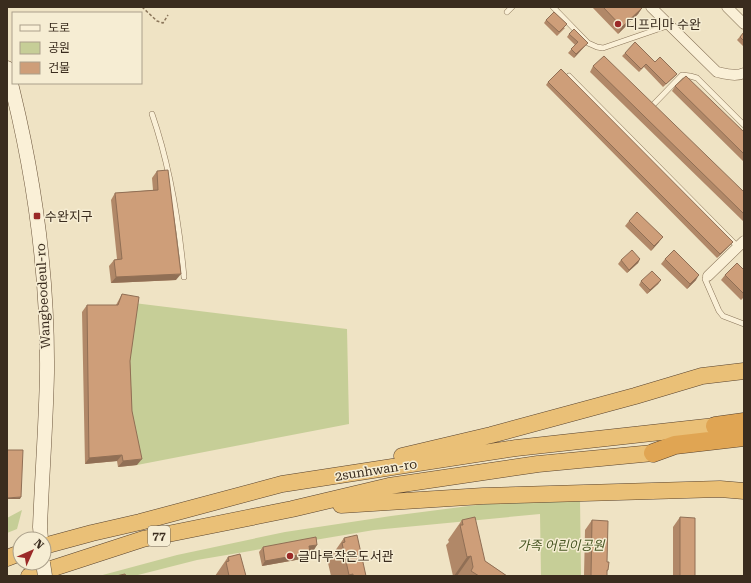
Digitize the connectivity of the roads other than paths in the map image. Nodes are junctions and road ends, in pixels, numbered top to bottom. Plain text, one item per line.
1 (512, 7) edge
2 (553, 7) edge
3 (651, 7) edge
4 (727, 7) edge
5 (507, 12) dead end
6 (744, 24) edge
7 (670, 25) junction
8 (7, 68) edge
9 (744, 73) edge
10 (569, 76) edge
11 (647, 100) edge
12 (653, 105) junction
13 (658, 110) edge
14 (152, 114) dead end
15 (744, 125) edge
16 (741, 244) edge
17 (708, 276) joint
18 (184, 277) dead end
19 (744, 324) edge
20 (744, 371) edge
21 (744, 422) edge
22 (715, 426) joint
23 (744, 437) edge
24 (744, 448) edge
25 (653, 452) junction
26 (282, 484) junction
27 (744, 491) edge
28 (292, 509) junction
29 (40, 531) edge
30 (52, 544) edge
31 (29, 576) edge

1 - 5 lane
2 - 7 lane
3 - 7 street
4 - 6 street
7 - 9 street
8 - 29 main road, Wangbeodeul-ro
10 - 16 lane
11 - 12 lane
12 - 13 lane
12 - 15 lane
14 - 18 lane
16 - 17 street
17 - 19 lane
20 - 26 highway
21 - 22 highway
22 - 26 highway, 2sunhwan-ro
23 - 25 highway
24 - 25 highway
25 - 28 highway, 2sunhwan-ro
26 - 30 highway, 2sunhwan-ro / 77
27 - 28 highway
28 - 31 highway, 2sunhwan-ro / 77

